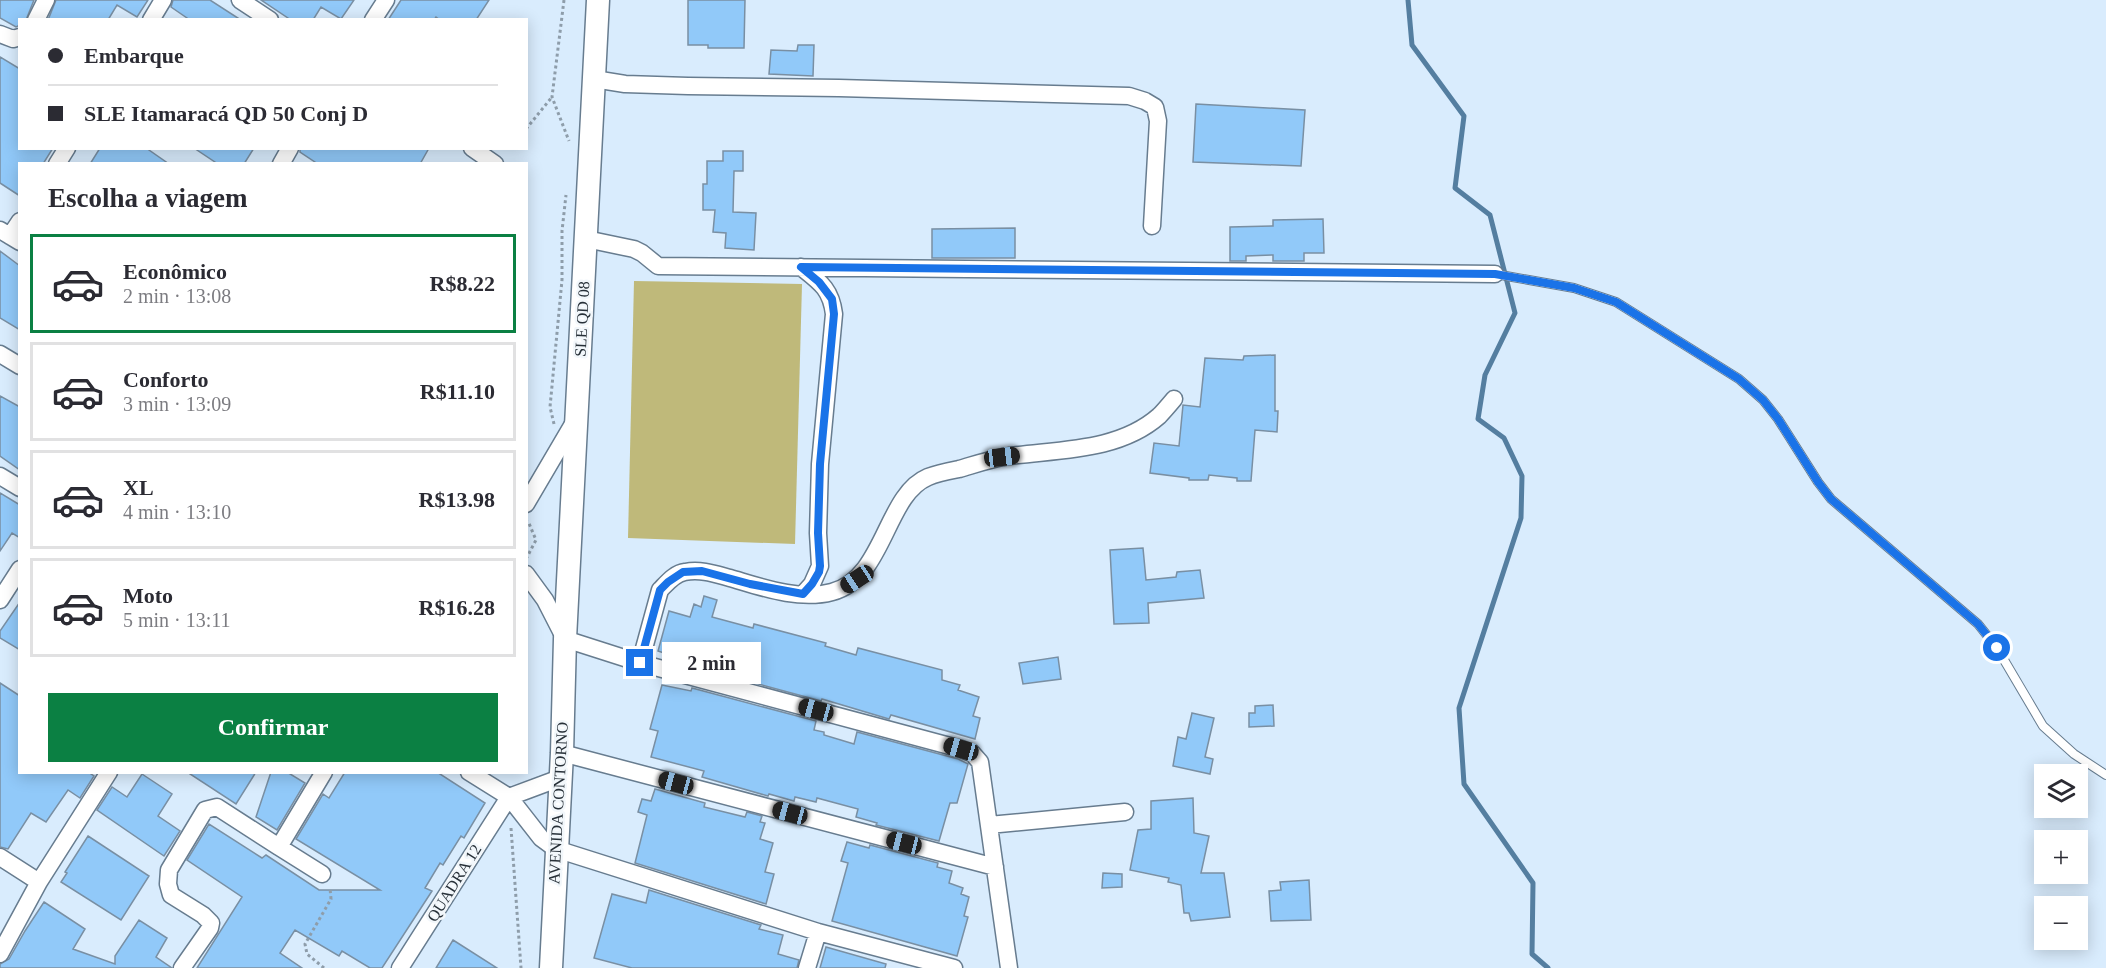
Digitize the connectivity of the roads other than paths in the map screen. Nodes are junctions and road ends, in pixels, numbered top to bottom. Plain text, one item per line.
1 (46, 0) edge
2 (163, 0) edge
3 (240, 0) edge
4 (386, 0) edge
5 (598, 0) edge
6 (37, 18) edge
7 (152, 18) edge
8 (267, 18) edge
9 (374, 18) edge
10 (0, 34) edge
11 (18, 38) edge
12 (594, 79) junction
13 (475, 150) edge
14 (492, 162) edge
15 (1152, 226) dead end
16 (586, 238) junction
17 (801, 267) junction
18 (1495, 274) joint
19 (0, 354) edge
20 (18, 365) edge
21 (1174, 399) dead end
22 (577, 418) junction
23 (0, 476) edge
24 (18, 487) edge
25 (528, 501) edge
26 (18, 572) edge
27 (528, 577) edge
28 (803, 594) junction
29 (0, 600) edge
30 (565, 639) junction
31 (640, 663) junction
32 (562, 753) junction
33 (108, 774) edge
34 (323, 774) edge
35 (472, 774) edge
36 (2106, 775) edge
37 (560, 778) junction
38 (509, 797) junction
39 (1125, 812) dead end
40 (989, 825) junction
41 (279, 847) junction
42 (556, 849) junction
43 (0, 857) edge
44 (995, 867) junction
45 (322, 874) road end
46 (39, 882) junction
47 (818, 932) junction
48 (0, 954) edge
49 (554, 967) edge
50 (182, 968) edge
51 (400, 968) edge
52 (807, 968) edge
53 (954, 968) edge
54 (1009, 968) edge

1 - 6 street
2 - 7 street
3 - 8 street
4 - 9 street
5 - 12 street, SLE QD 08
10 - 11 street
12 - 15 street
12 - 16 street, SLE QD 08
13 - 14 street
16 - 17 street
16 - 22 street, SLE QD 08
17 - 18 street
17 - 28 street
18 - 36 lane
19 - 20 street
21 - 28 street
22 - 25 street
22 - 30 street, SLE QD 08
23 - 24 street
26 - 29 street
27 - 30 street
28 - 31 street
30 - 31 street
30 - 32 street, AVENIDA CONTORNO
31 - 40 street
32 - 37 street, AVENIDA CONTORNO
32 - 44 street
33 - 46 street
34 - 41 street
35 - 38 street
37 - 38 street
37 - 42 street, AVENIDA CONTORNO
38 - 42 street
38 - 51 street, QUADRA 12
39 - 40 street
40 - 44 street
41 - 45 street
41 - 50 street
42 - 47 street
42 - 49 street, AVENIDA CONTORNO
43 - 46 street
44 - 54 street
46 - 48 street
47 - 52 street
47 - 53 street

